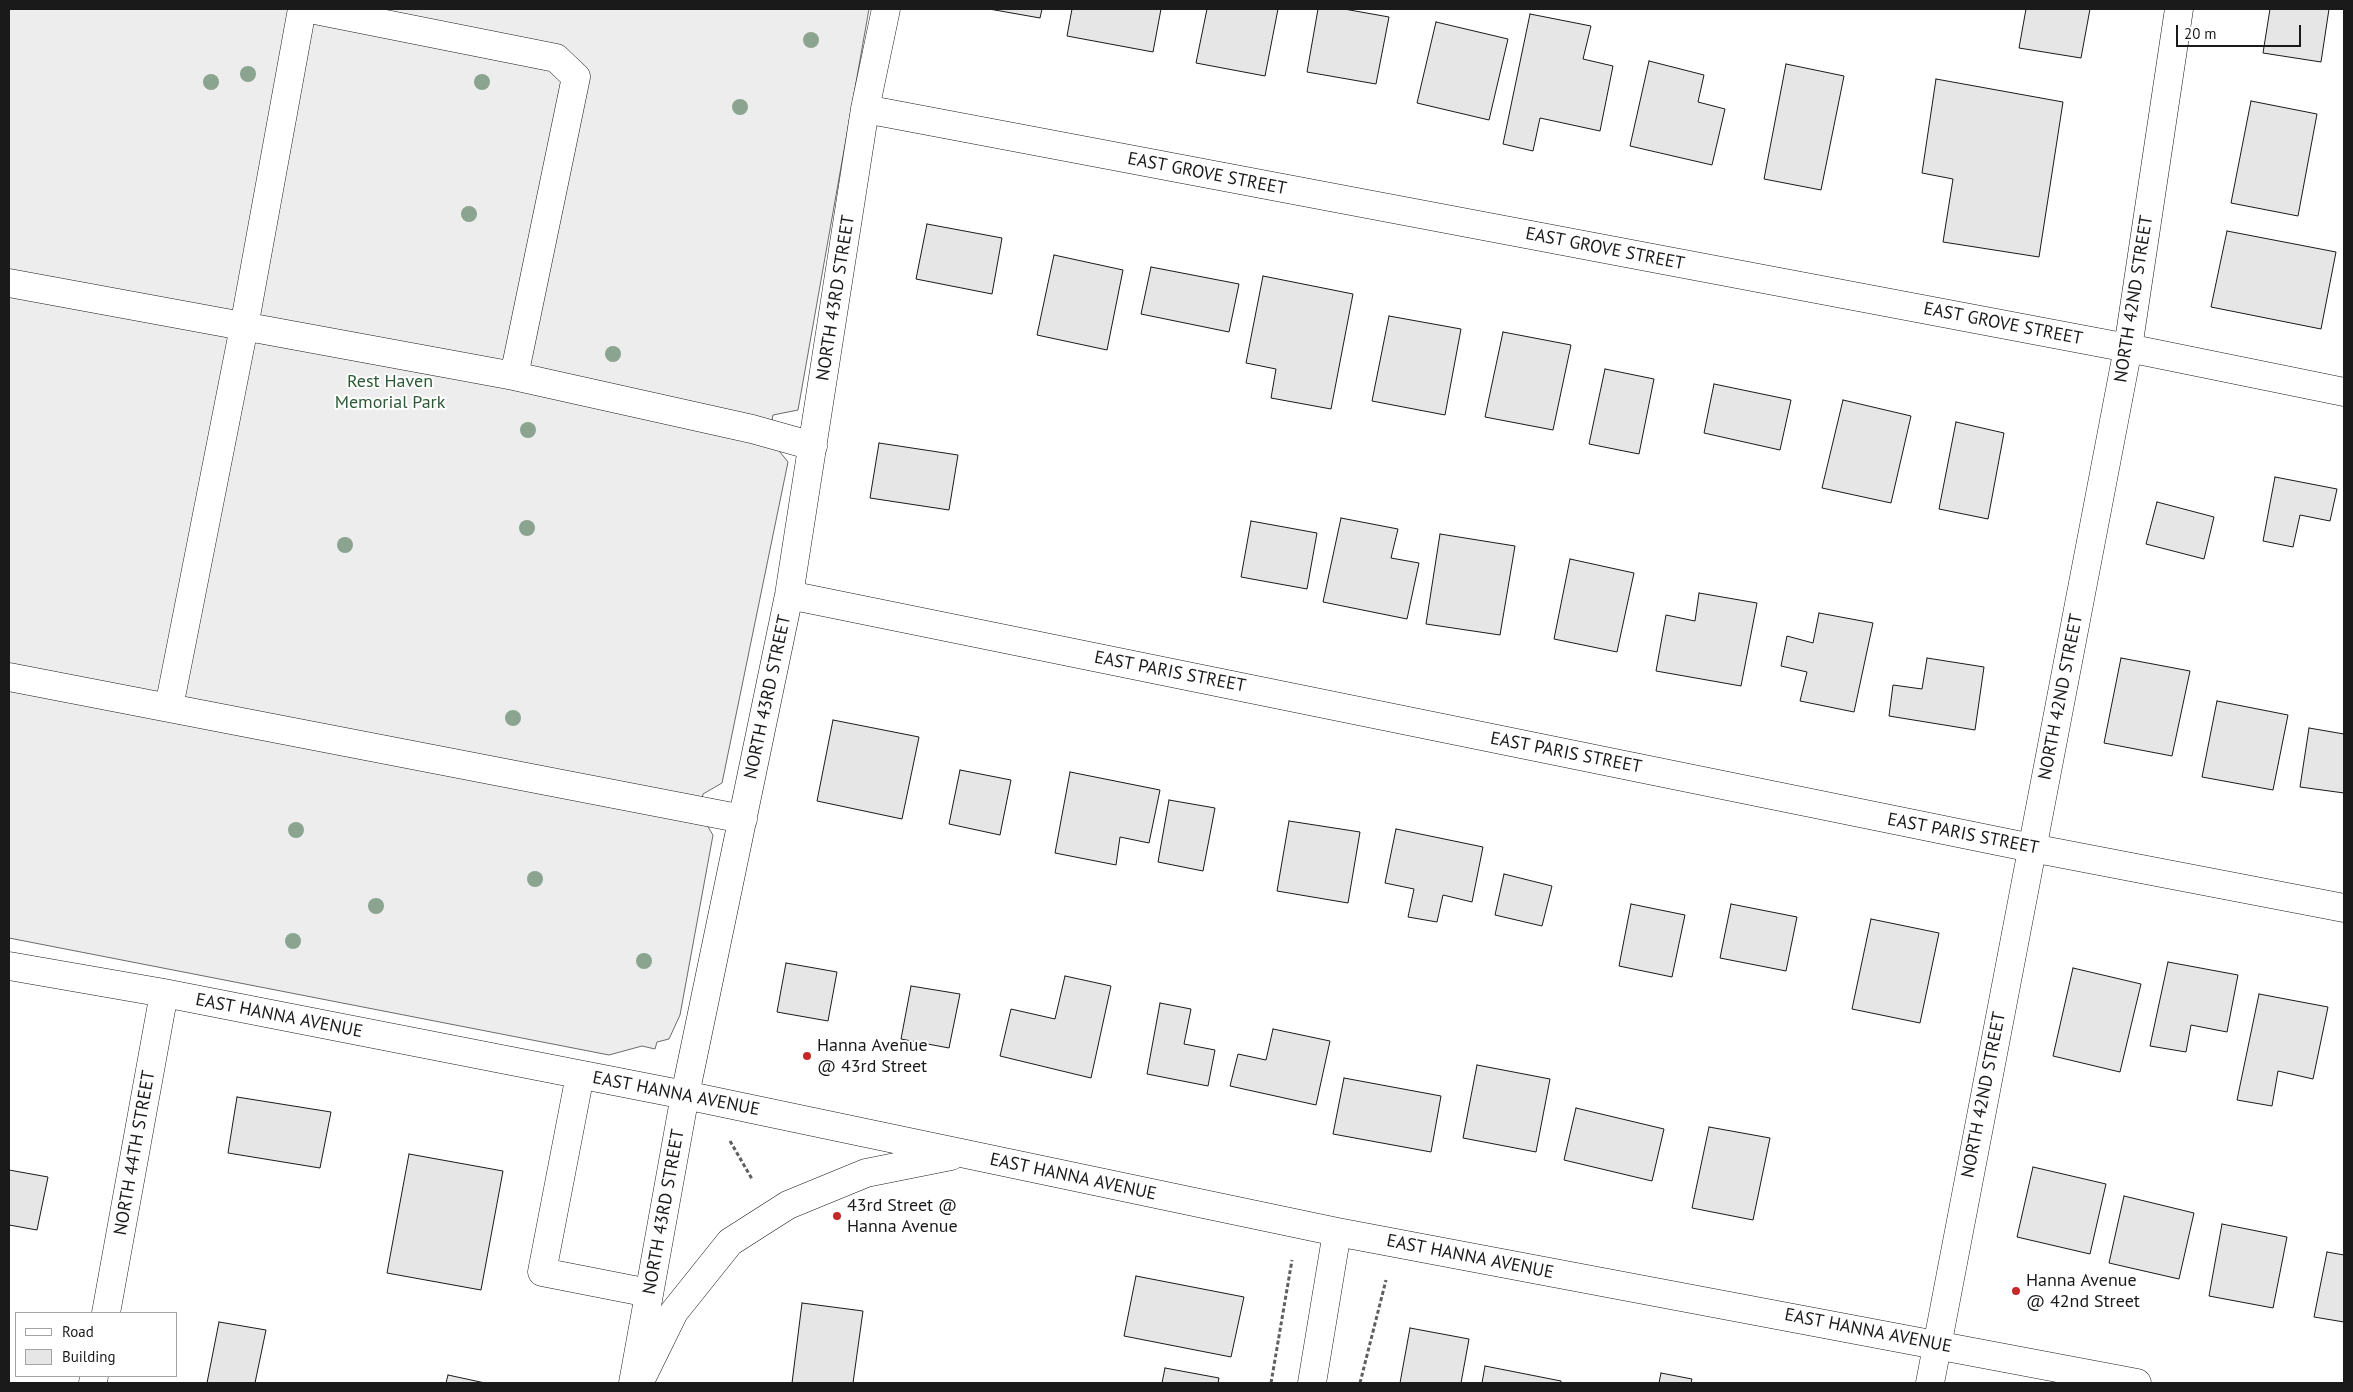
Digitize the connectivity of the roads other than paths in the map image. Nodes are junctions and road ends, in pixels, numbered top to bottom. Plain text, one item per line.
1 (302, 9) edge
2 (310, 9) edge
3 (886, 9) edge
4 (2179, 9) edge
5 (865, 109) junction
6 (9, 283) edge
7 (244, 327) junction
8 (2128, 348) junction
9 (514, 376) junction
10 (2344, 392) edge
11 (813, 446) junction
12 (789, 595) junction
13 (9, 677) edge
14 (169, 707) junction
15 (743, 819) junction
16 (2032, 848) junction
17 (2344, 908) edge
18 (9, 966) edge
19 (164, 993) junction
20 (580, 1075) junction
21 (684, 1095) junction
22 (962, 1153) junction
23 (1337, 1232) junction
24 (649, 1293) junction
25 (106, 1312) edge
26 (1937, 1344) junction
27 (633, 1383) edge
28 (639, 1383) edge
29 (1312, 1383) edge
30 (1930, 1383) edge
31 (2137, 1383) edge

1 - 7 street
2 - 9 street
3 - 5 street, NORTH 43RD STREET
4 - 8 street, NORTH 42ND STREET
5 - 8 street, EAST GROVE STREET
5 - 11 street, NORTH 43RD STREET
6 - 7 street
7 - 9 street
7 - 14 street
8 - 10 street, EAST GROVE STREET
8 - 16 street, NORTH 42ND STREET
9 - 11 street
11 - 12 street, NORTH 43RD STREET
12 - 15 street, NORTH 43RD STREET
12 - 16 street, EAST PARIS STREET
13 - 14 street
14 - 15 street
15 - 21 street, NORTH 43RD STREET
16 - 17 street, EAST PARIS STREET
16 - 26 street, NORTH 42ND STREET
18 - 19 street, EAST HANNA AVENUE
19 - 20 street, EAST HANNA AVENUE
19 - 25 street, NORTH 44TH STREET
20 - 21 street, EAST HANNA AVENUE
20 - 24 street
21 - 22 street, EAST HANNA AVENUE
21 - 24 street, NORTH 43RD STREET
22 - 23 street, EAST HANNA AVENUE
22 - 28 street
23 - 26 street, EAST HANNA AVENUE
23 - 29 street
24 - 27 street, NORTH 43RD STREET
26 - 30 street, NORTH 42ND STREET
26 - 31 street, EAST HANNA AVENUE

